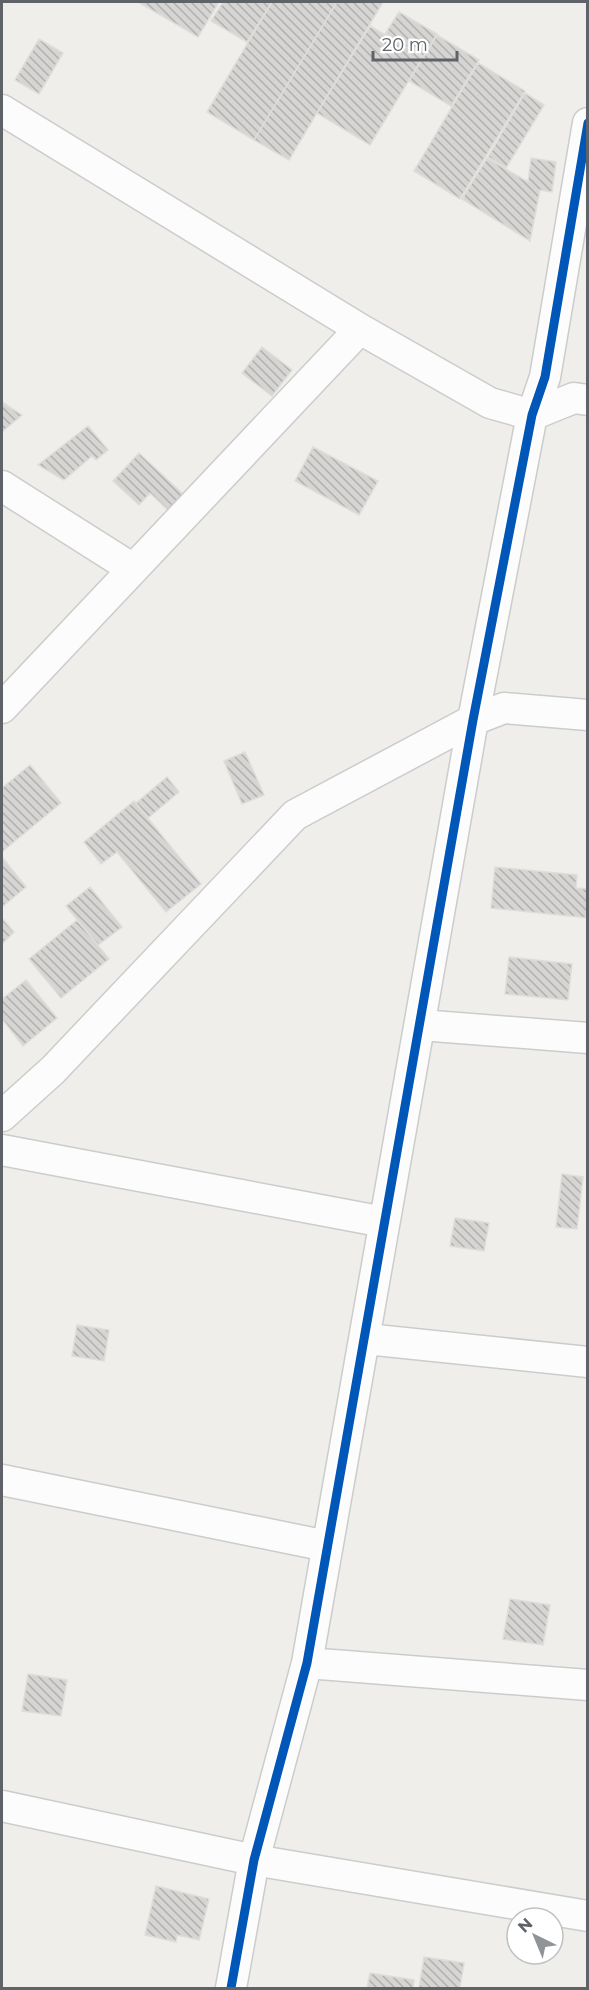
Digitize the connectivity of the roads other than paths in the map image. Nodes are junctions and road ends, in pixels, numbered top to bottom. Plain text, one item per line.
1 (2, 110) edge
2 (588, 123) edge
3 (360, 329) junction
4 (588, 400) edge
5 (532, 415) junction
6 (2, 486) edge
7 (133, 569) junction
8 (2, 708) edge
9 (588, 715) edge
10 (473, 720) junction
11 (420, 1025) junction
12 (588, 1038) edge
13 (2, 1116) edge
14 (2, 1150) edge
15 (384, 1222) junction
16 (366, 1339) junction
17 (588, 1362) edge
18 (2, 1480) edge
19 (327, 1546) junction
20 (307, 1663) junction
21 (588, 1685) edge
22 (2, 1806) edge
23 (254, 1860) junction
24 (588, 1916) edge
25 (231, 1989) edge

1 - 3 street
2 - 5 street
3 - 5 street
3 - 7 street
4 - 5 street
5 - 10 street
6 - 7 street
7 - 8 street
9 - 10 street
10 - 11 street
10 - 13 street
11 - 12 street
11 - 15 street
14 - 15 street
15 - 16 street
16 - 17 street
16 - 19 street
18 - 19 street
19 - 20 street
20 - 21 street
20 - 23 street
22 - 23 street
23 - 24 street
23 - 25 street

